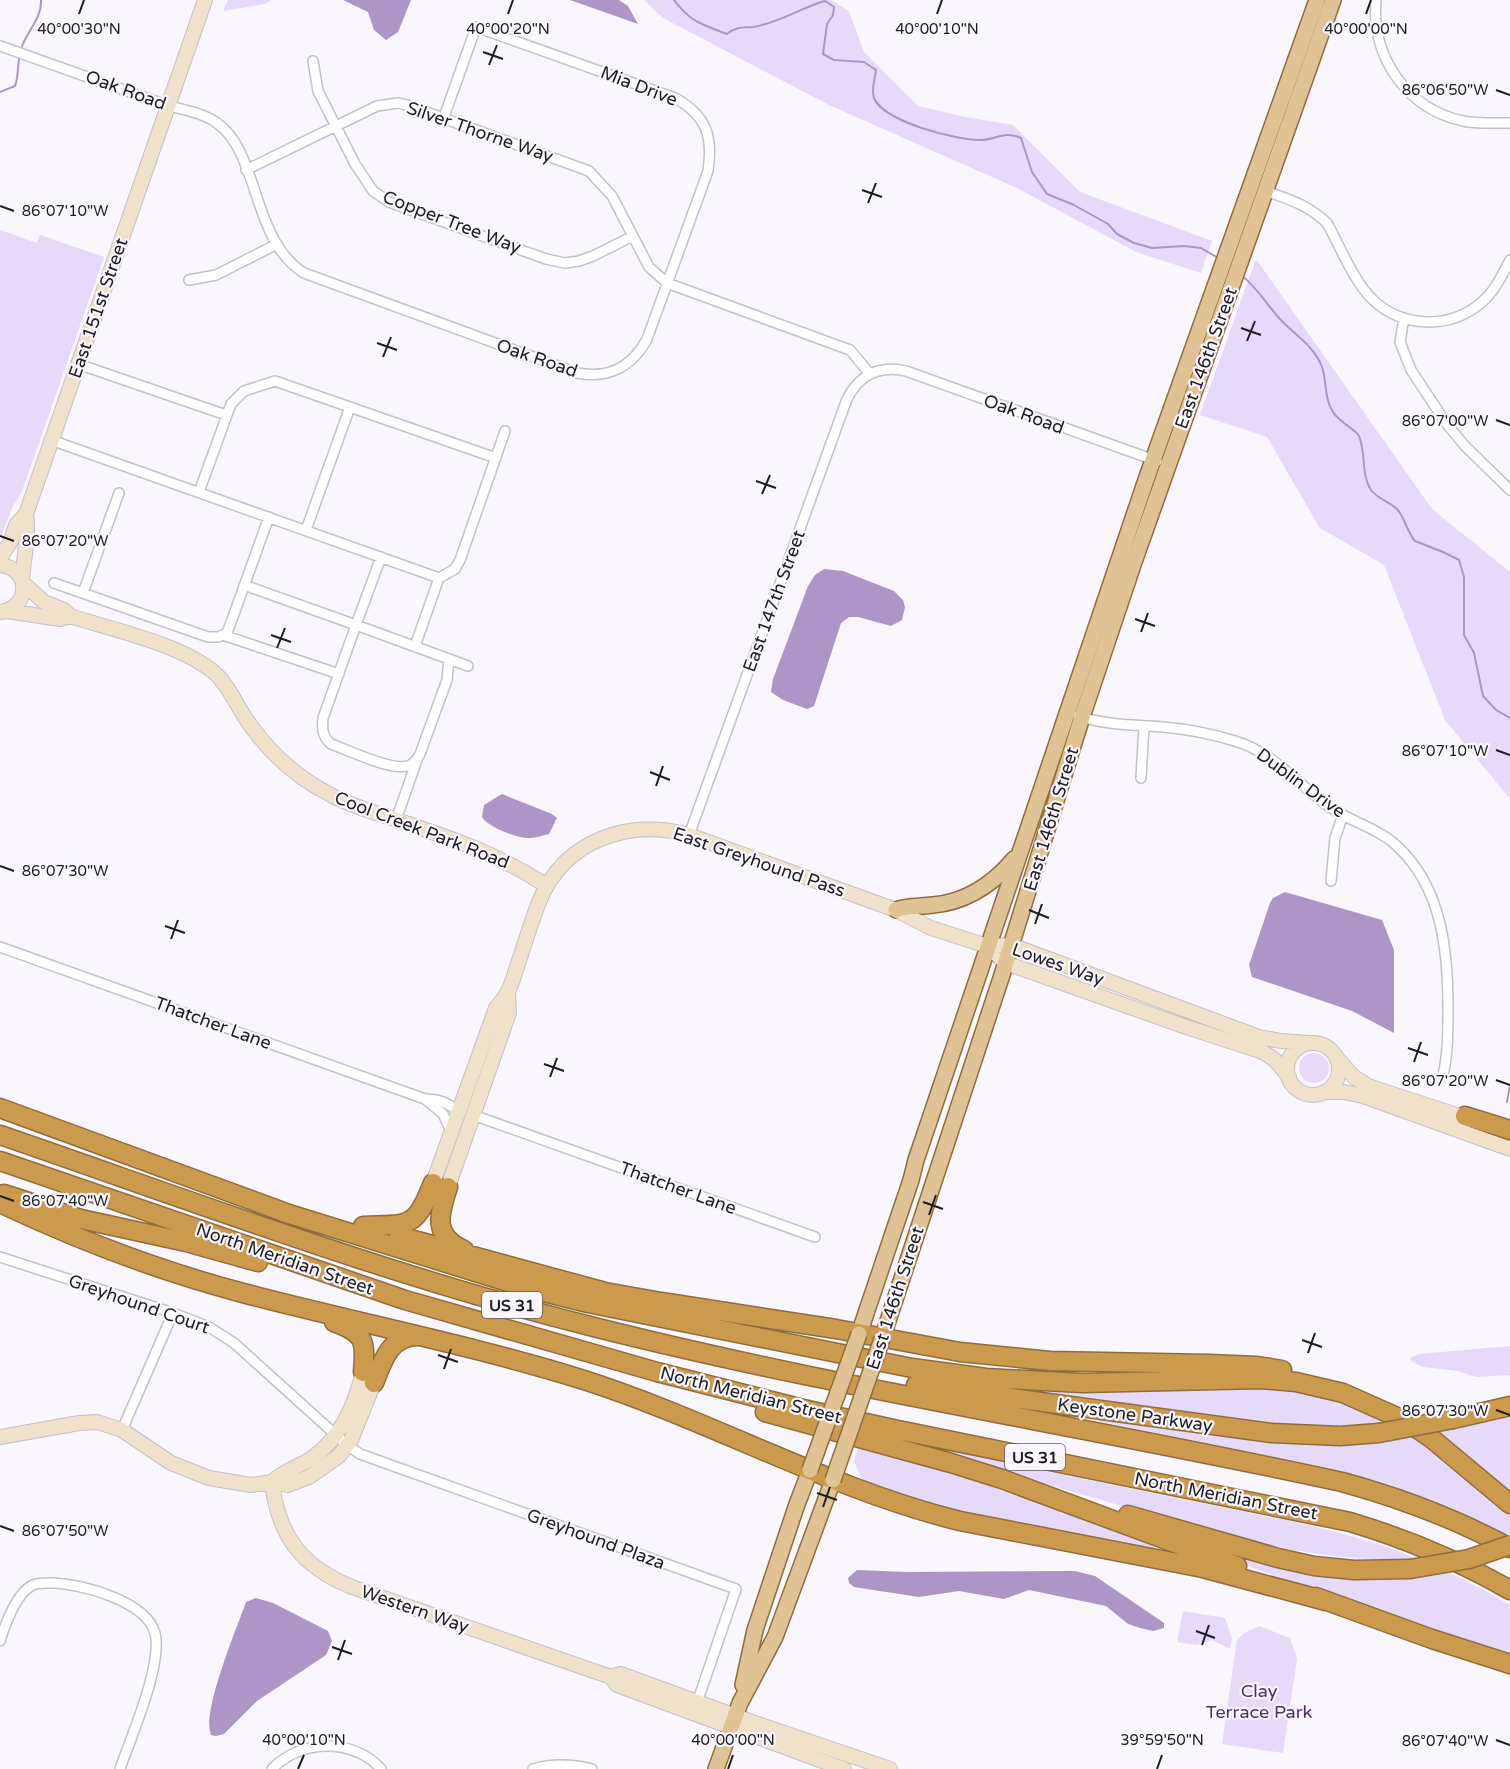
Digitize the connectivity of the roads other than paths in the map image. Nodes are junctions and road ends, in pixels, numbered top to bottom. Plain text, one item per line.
1 (1317, 0) edge
2 (1333, 0) edge
3 (1376, 0) edge
4 (203, 5) edge
5 (4, 47) edge
6 (313, 61) dead end
7 (169, 106) junction
8 (444, 117) junction
9 (1510, 123) edge
10 (336, 126) junction
11 (246, 170) junction
12 (1258, 188) junction
13 (633, 236) junction
14 (277, 244) junction
15 (1510, 260) edge
16 (189, 279) dead end
17 (667, 283) junction
18 (1404, 318) junction
19 (78, 364) junction
20 (870, 374) junction
21 (350, 407) junction
22 (226, 415) junction
23 (506, 431) dead end
24 (51, 440) junction
25 (496, 458) junction
26 (1160, 462) junction
27 (1510, 490) edge
28 (199, 492) junction
29 (119, 493) dead end
30 (26, 514) junction
31 (268, 517) junction
32 (306, 530) junction
33 (381, 557) junction
34 (0, 558) edge
35 (0, 565) edge
36 (439, 578) junction
37 (22, 581) junction
38 (54, 583) dead end
39 (244, 585) junction
40 (83, 593) junction
41 (2, 613) edge
42 (70, 616) junction
43 (356, 625) junction
44 (223, 635) junction
45 (415, 646) junction
46 (449, 659) junction
47 (468, 666) dead end
48 (339, 674) junction
49 (1067, 712) junction
50 (1082, 717) junction
51 (1144, 726) junction
52 (420, 754) junction
53 (1141, 778) dead end
54 (1343, 815) junction
55 (396, 820) junction
56 (689, 835) junction
57 (1019, 851) junction
58 (1331, 881) dead end
59 (547, 886) junction
60 (896, 910) junction
61 (1011, 945) junction
62 (987, 946) junction
63 (0, 947) edge
64 (1006, 963) junction
65 (508, 993) junction
66 (1308, 1043) junction
67 (1336, 1057) junction
68 (1443, 1076) dead end
69 (1289, 1077) junction
70 (1324, 1092) junction
71 (425, 1099) junction
72 (0, 1108) edge
73 (459, 1112) junction
74 (473, 1115) junction
75 (1465, 1116) junction
76 (1510, 1130) edge
77 (451, 1131) junction
78 (0, 1135) edge
79 (1510, 1136) edge
80 (1510, 1149) edge
81 (0, 1161) edge
82 (171, 1170) junction
83 (440, 1185) junction
84 (0, 1192) edge
85 (0, 1203) edge
86 (363, 1226) junction
87 (815, 1237) dead end
88 (0, 1257) edge
89 (530, 1273) junction
90 (273, 1300) junction
91 (440, 1310) junction
92 (173, 1313) junction
93 (859, 1334) junction
94 (882, 1339) junction
95 (443, 1340) junction
96 (552, 1343) junction
97 (759, 1365) junction
98 (369, 1377) junction
99 (1510, 1406) edge
100 (1406, 1421) junction
101 (122, 1430) junction
102 (336, 1435) junction
103 (0, 1437) edge
104 (347, 1445) junction
105 (810, 1470) junction
106 (1002, 1479) junction
107 (833, 1480) junction
108 (272, 1482) junction
109 (1510, 1504) edge
110 (1510, 1547) edge
111 (1510, 1590) edge
112 (1326, 1601) junction
113 (1432, 1639) junction
114 (0, 1641) edge
115 (1510, 1664) edge
116 (1510, 1675) edge
117 (611, 1677) junction
118 (698, 1700) junction
119 (735, 1715) junction
120 (829, 1763) junction
121 (120, 1769) edge
122 (272, 1769) edge
123 (381, 1769) edge
124 (533, 1769) edge
125 (592, 1769) edge
126 (716, 1769) edge
127 (844, 1769) edge
128 (869, 1769) edge
129 (890, 1769) edge

1 - 12 main road, East 146th Street
2 - 12 main road, East 146th Street
3 - 9 street
4 - 7 street, East 151st Street
5 - 7 street, Oak Road
6 - 10 street, Copper Tree Way
7 - 11 street, Oak Road
7 - 19 street, East 151st Street
8 - 10 street, Silver Thorne Way
8 - 13 street, Silver Thorne Way
8 - 17 street, Mia Drive
10 - 11 street, Silver Thorne Way
10 - 13 street, Copper Tree Way
11 - 14 street, Oak Road
12 - 18 street
12 - 26 main road, East 146th Street
12 - 26 main road, East 146th Street
13 - 17 street, Silver Thorne Way
14 - 16 street
14 - 17 street, Oak Road
15 - 18 street
17 - 20 street
18 - 27 street
19 - 22 street
19 - 24 street, East 151st Street
20 - 26 street, Oak Road
20 - 56 street, East 147th Street
21 - 22 street
21 - 25 street
21 - 32 street
22 - 28 street
23 - 25 street
24 - 28 street
24 - 30 street, East 151st Street
25 - 36 street
26 - 49 main road, East 146th Street
26 - 50 main road, East 146th Street
28 - 31 street
29 - 40 street
30 - 34 street, East 151st Street
30 - 37 street, East 151st Street
31 - 32 street
31 - 39 street
32 - 33 street
33 - 36 street
33 - 43 street
35 - 37 street, Cool Creek Park Road
36 - 45 street
37 - 41 street, East 151st Street
37 - 42 street, Cool Creek Park Road
38 - 40 street
39 - 43 street
39 - 44 street
40 - 44 street
41 - 42 street, Cool Creek Park Road
42 - 55 street, Cool Creek Park Road
43 - 45 street
43 - 48 street
44 - 48 street
45 - 46 street
46 - 47 street
46 - 52 street
48 - 52 street
49 - 50 street, Dublin Drive
49 - 57 main road, East 146th Street
50 - 51 street, Dublin Drive
50 - 61 main road, East 146th Street
51 - 53 street
51 - 54 street, Dublin Drive
52 - 55 street
54 - 58 street
54 - 68 street, Dublin Drive
55 - 59 street, Cool Creek Park Road
56 - 59 street, East Greyhound Pass
56 - 60 street, East Greyhound Pass
57 - 60 main road
57 - 62 main road, East 146th Street
59 - 65 street, East Greyhound Pass
60 - 62 street, East Greyhound Pass
61 - 62 street, Lowes Way
61 - 64 main road, East 146th Street
61 - 66 street, Lowes Way
62 - 64 street, Lowes Way
62 - 93 main road, East 146th Street
63 - 71 street, Thatcher Lane
64 - 69 street, Lowes Way
64 - 94 main road, East 146th Street
65 - 73 street, East Greyhound Pass
65 - 74 street, East Greyhound Pass
66 - 67 street, Lowes Way
66 - 69 street
67 - 70 street
67 - 75 street, Lowes Way
69 - 70 street, Lowes Way
70 - 80 street, Lowes Way
71 - 73 street, Thatcher Lane
71 - 77 street, Thatcher Lane
72 - 82 highway
73 - 77 street, East Greyhound Pass
74 - 83 street, East Greyhound Pass
74 - 87 street, Thatcher Lane
75 - 76 highway
75 - 79 street, Lowes Way
77 - 83 street, East Greyhound Pass
78 - 97 highway, North Meridian Street / US 31
81 - 91 highway, North Meridian Street / US 31
82 - 86 highway
82 - 100 highway
83 - 86 highway
83 - 89 highway
84 - 91 highway
85 - 90 highway
86 - 89 highway
88 - 92 street, Greyhound Court
89 - 93 highway
90 - 95 highway
90 - 98 highway
91 - 96 highway, North Meridian Street / US 31
92 - 101 street
92 - 102 street, Greyhound Court
93 - 94 highway
93 - 105 main road, East 146th Street, bridge
94 - 100 highway
94 - 107 main road, East 146th Street, bridge
95 - 98 highway
95 - 105 highway
96 - 106 highway
96 - 111 highway, North Meridian Street / US 31
97 - 99 highway, Keystone Parkway, bridge
97 - 110 highway, North Meridian Street / US 31
98 - 102 street
98 - 104 street
100 - 109 highway
101 - 103 street
101 - 108 street
102 - 104 street, Greyhound Court
102 - 108 street
104 - 108 street
104 - 118 street, Greyhound Plaza
105 - 107 highway
105 - 119 main road, East 146th Street
106 - 110 highway, bridge
106 - 112 highway
107 - 112 highway
107 - 119 main road, East 146th Street
108 - 117 street, Western Way
112 - 113 highway
113 - 115 highway
113 - 116 highway
114 - 121 street
117 - 118 street, Western Way
117 - 119 street, Western Way
118 - 119 street, Western Way
119 - 120 street
119 - 126 main road, East 146th Street
119 - 129 street
120 - 127 street
120 - 128 street
122 - 123 street
124 - 125 street

